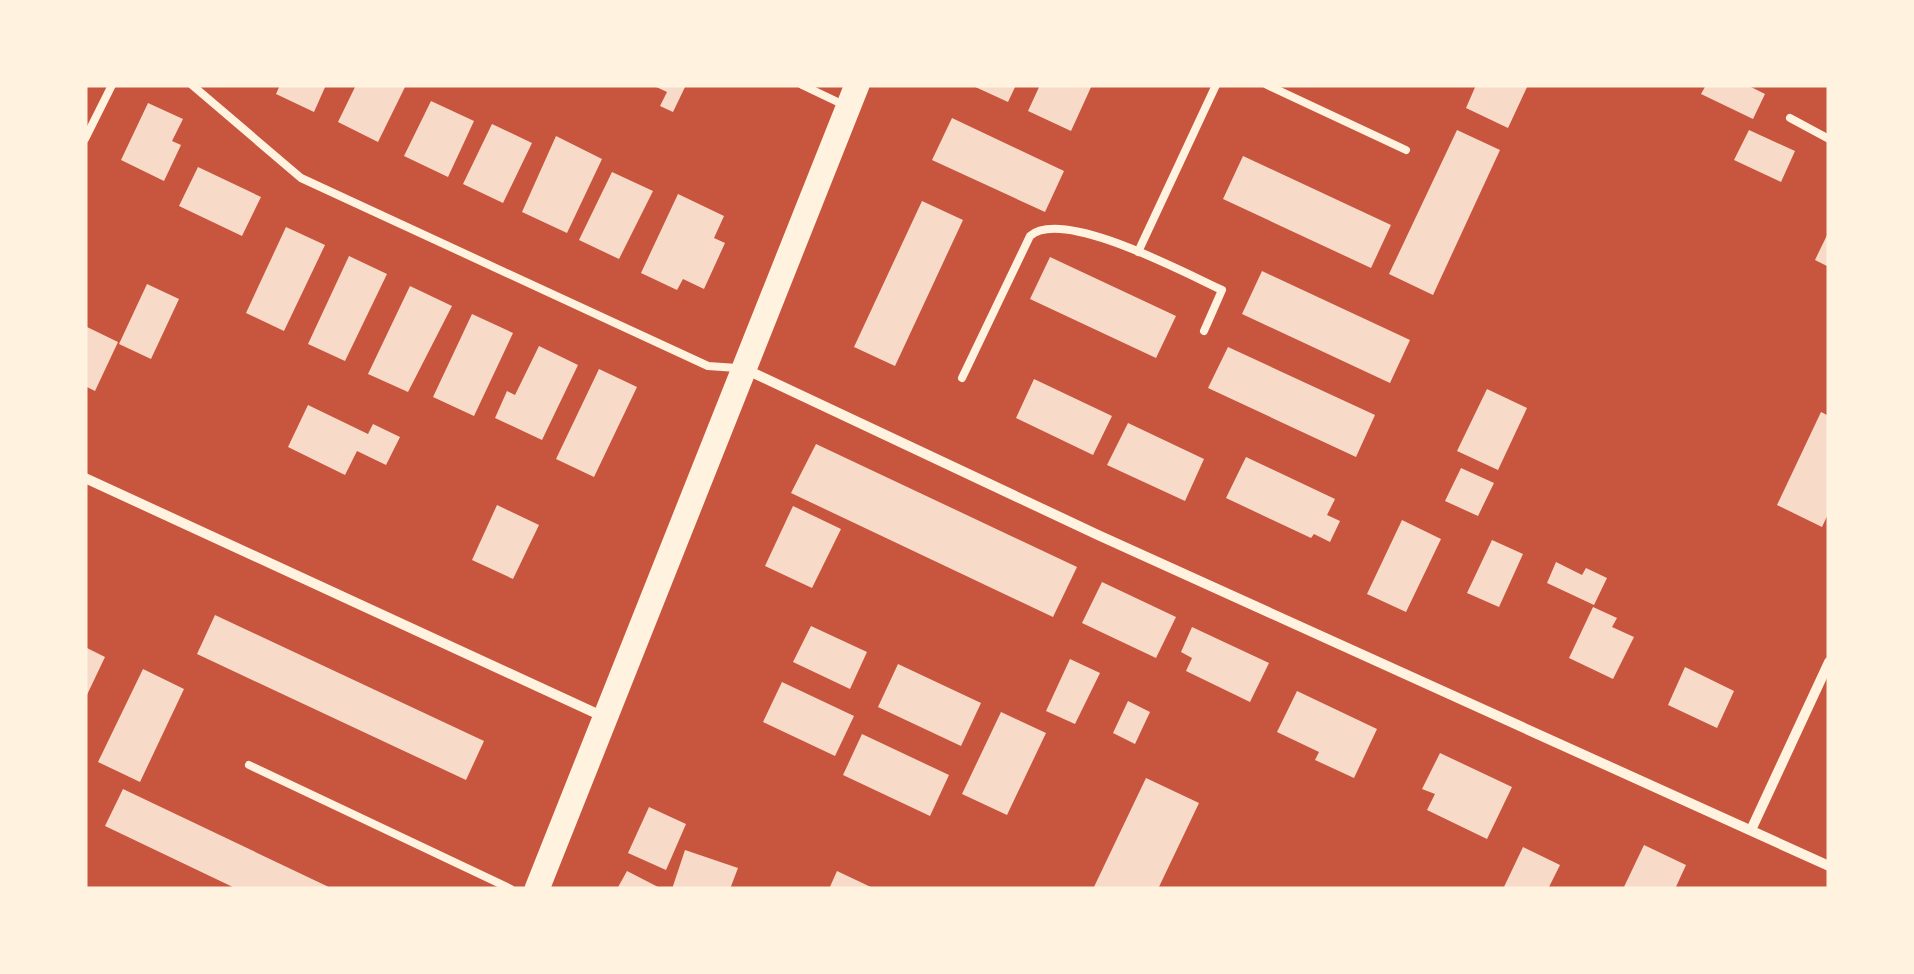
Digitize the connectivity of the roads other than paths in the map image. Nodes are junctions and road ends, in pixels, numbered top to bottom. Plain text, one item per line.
1 (112, 85) edge
2 (192, 85) edge
3 (802, 85) edge
4 (1216, 85) edge
5 (1267, 85) edge
6 (853, 96) edge
7 (1790, 118) dead end
8 (1829, 139) edge
9 (85, 140) edge
10 (1406, 150) dead end
11 (1138, 252) junction
12 (1204, 331) dead end
13 (745, 368) junction
14 (962, 378) dead end
15 (85, 478) edge
16 (1829, 662) edge
17 (605, 718) junction
18 (249, 765) dead end
19 (1751, 830) junction
20 (1829, 866) edge
21 (511, 889) edge
22 (537, 889) edge

1 - 9 lane
2 - 13 lane
3 - 6 lane
4 - 11 lane
5 - 10 lane
6 - 13 main road
7 - 8 lane
11 - 12 lane
11 - 14 lane
13 - 17 main road
13 - 19 street
15 - 17 street
16 - 19 street
17 - 22 main road
18 - 21 lane
19 - 20 street

